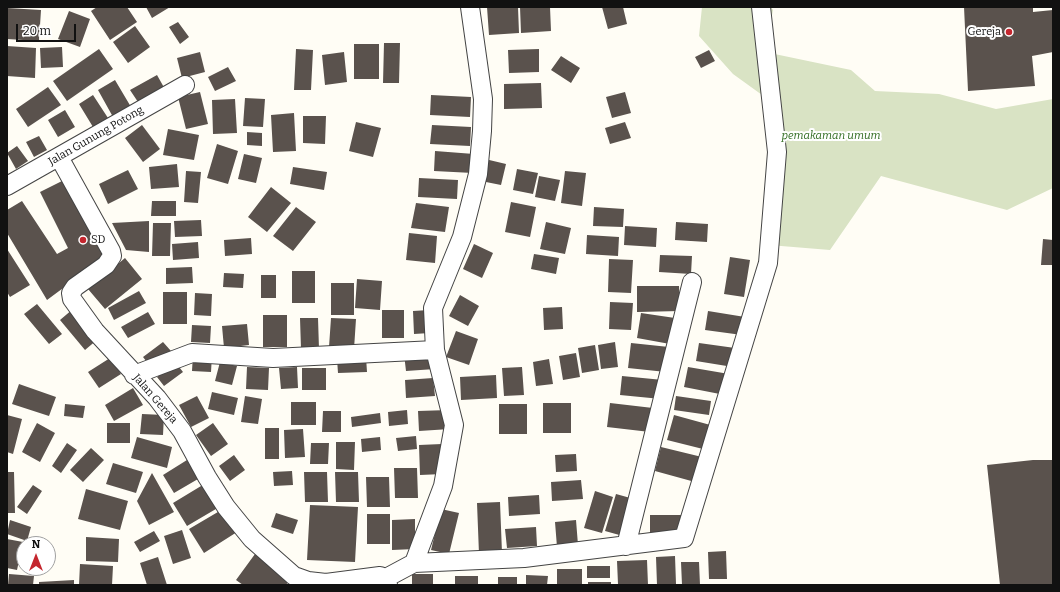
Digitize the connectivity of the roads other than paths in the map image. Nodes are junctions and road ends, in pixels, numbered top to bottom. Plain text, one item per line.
1 (470, 7) edge
2 (761, 7) edge
3 (185, 85) dead end
4 (59, 157) junction
5 (7, 186) edge
6 (692, 282) dead end
7 (435, 350) junction
8 (134, 375) junction
9 (626, 546) junction
10 (414, 563) junction
11 (387, 581) edge

1 - 7 street
2 - 9 street
3 - 4 street, Jalan Gunung Potong
4 - 5 street, Jalan Gunung Potong
4 - 8 street, Jalan Gereja
6 - 9 street
7 - 8 street
7 - 10 street
8 - 11 street, Jalan Gereja
9 - 10 street
10 - 11 street

